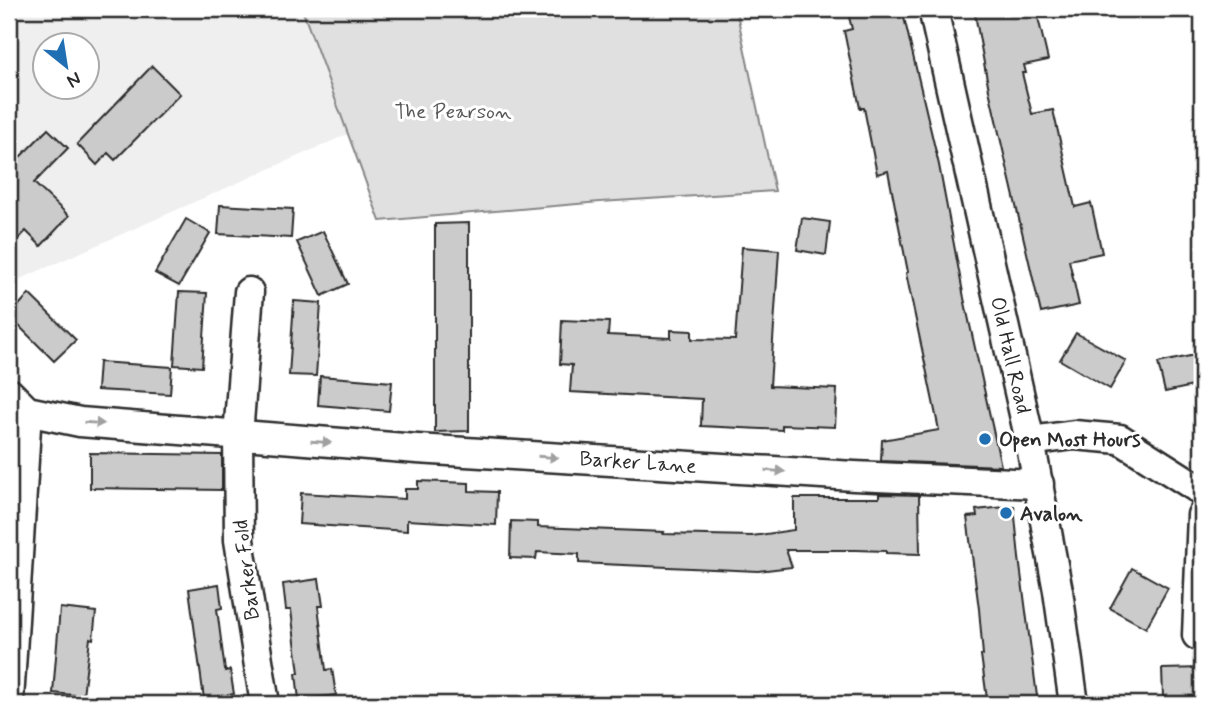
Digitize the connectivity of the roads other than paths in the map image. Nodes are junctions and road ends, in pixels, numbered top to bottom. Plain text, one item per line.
1 (933, 9) edge
2 (249, 292) dead end
3 (18, 402) edge
4 (239, 436) junction
5 (1030, 441) junction
6 (1039, 484) junction
7 (1202, 491) edge
8 (1202, 515) edge
9 (1197, 635) dead end
10 (9, 701) edge
11 (265, 704) edge
12 (1074, 704) edge

1 - 5 street, Old Hall Road
2 - 4 street
3 -> 4 street, Barker Lane
3 - 10 street
4 -> 6 street, Barker Lane
4 - 11 street, Barker Fold
5 - 6 street, Old Hall Road
5 - 7 street
6 - 12 street, Old Hall Road
8 - 9 street

